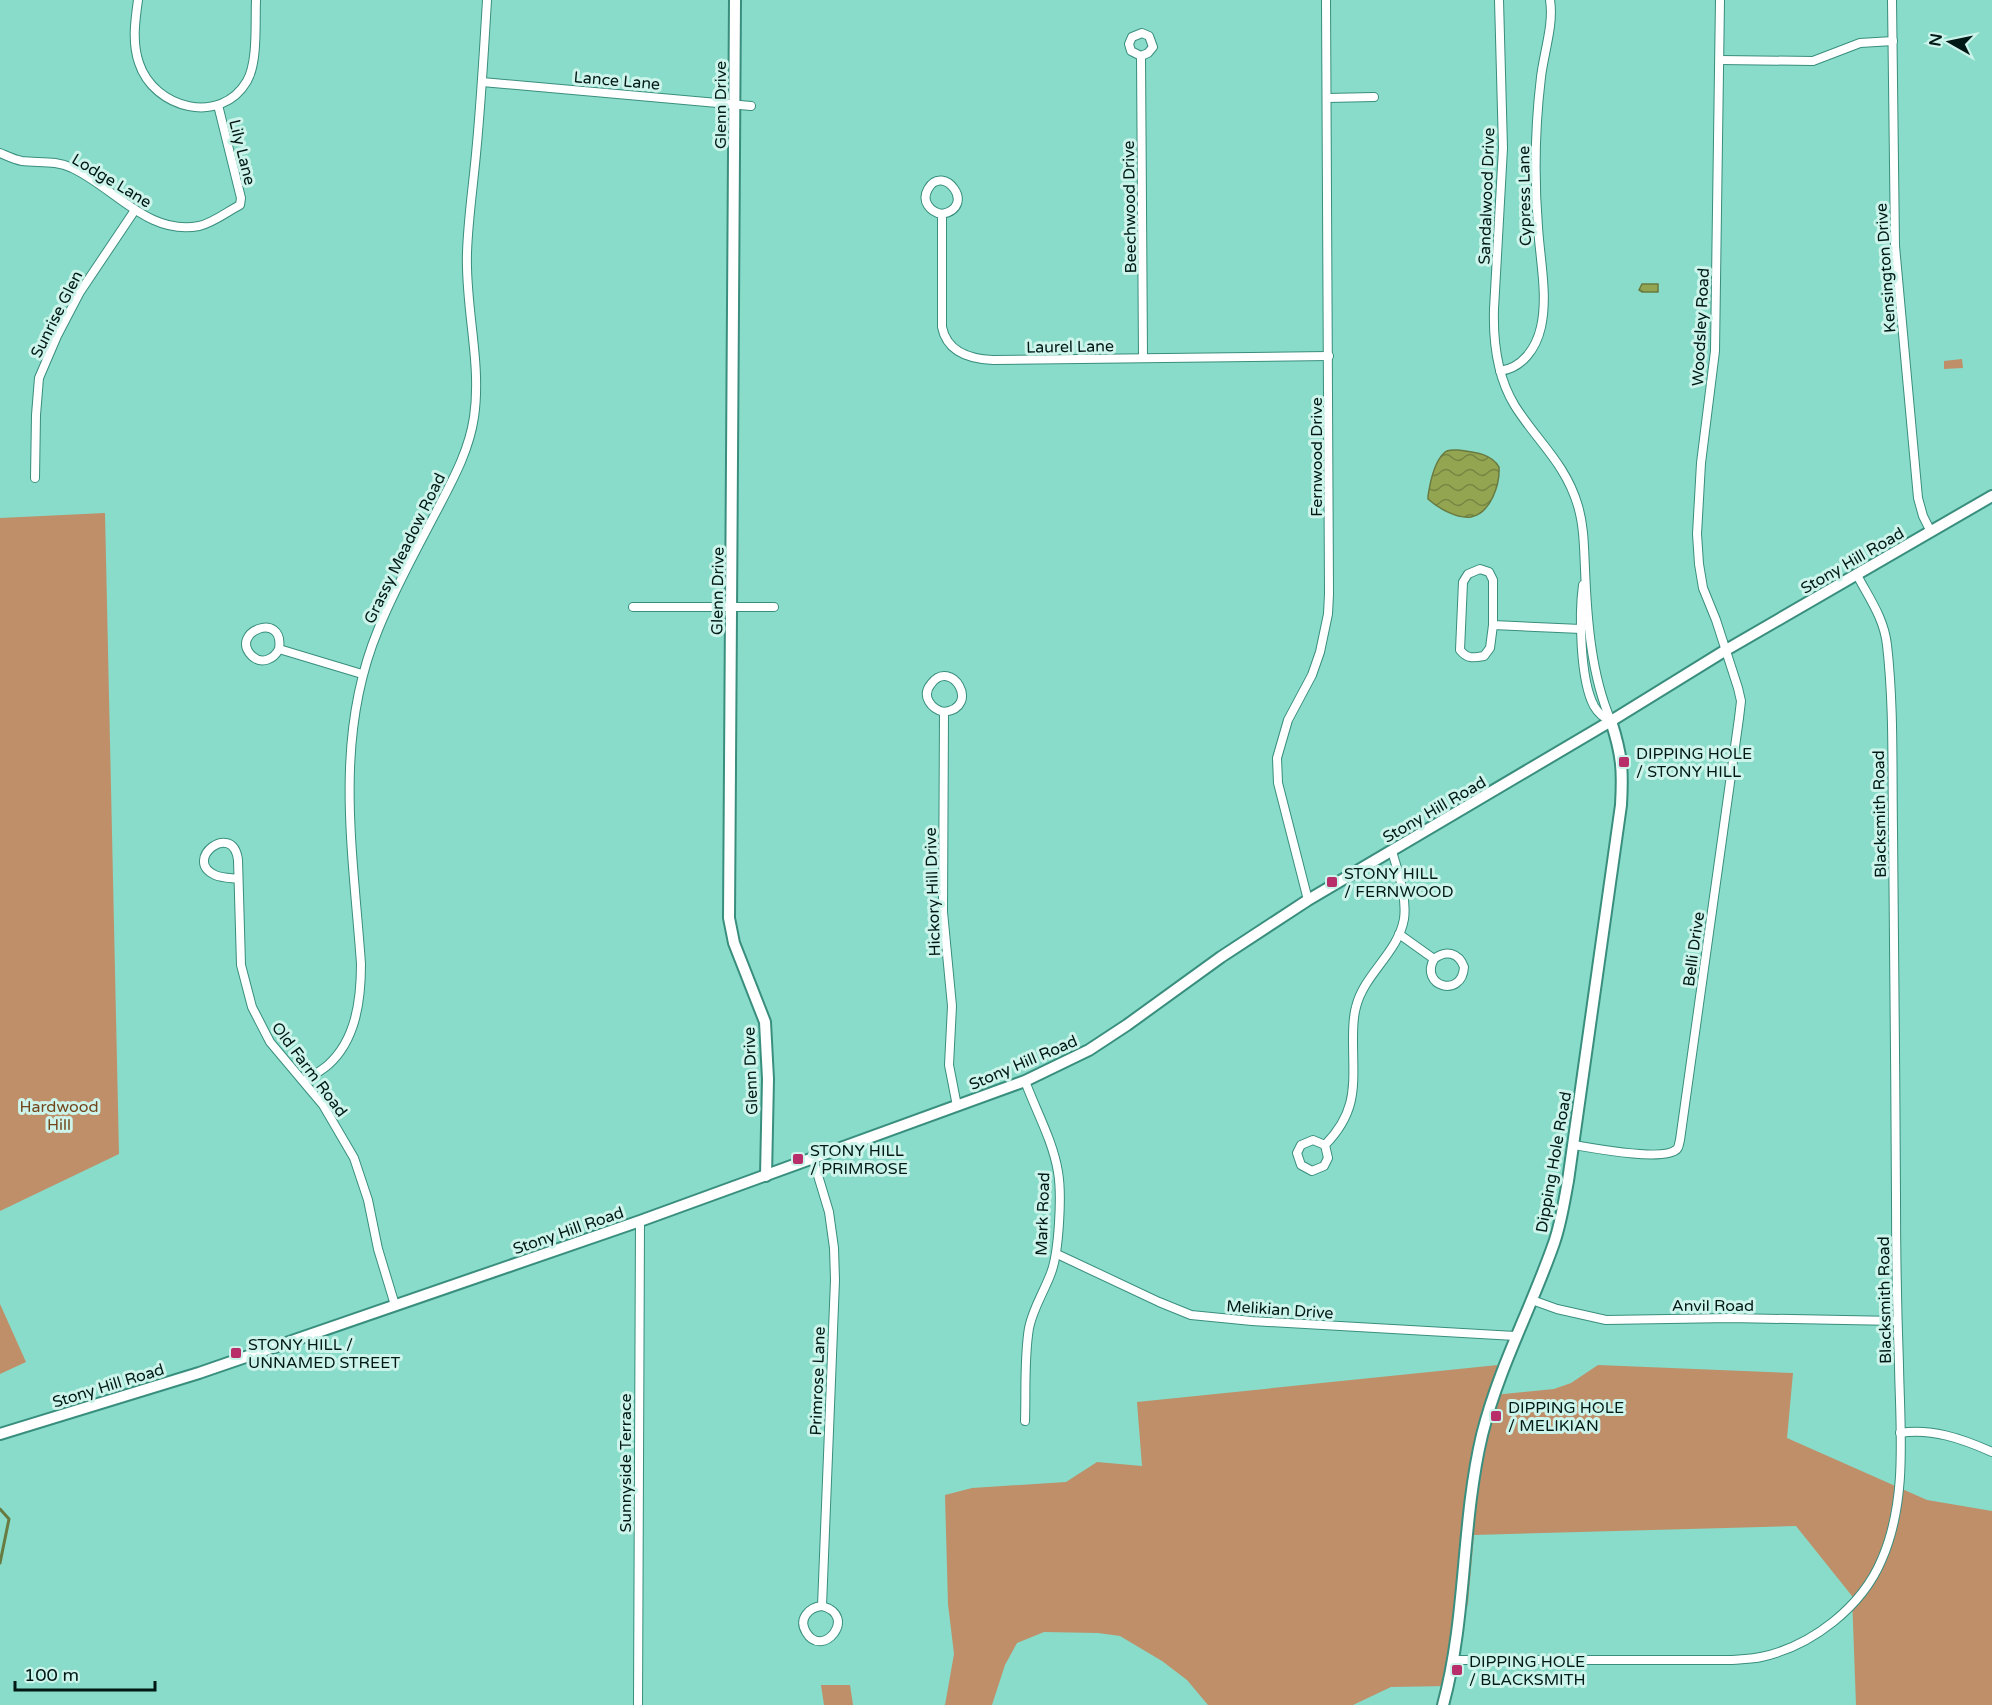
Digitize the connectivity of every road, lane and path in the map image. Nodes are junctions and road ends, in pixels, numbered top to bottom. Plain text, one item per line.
1 (138, 0) edge
2 (256, 0) edge
3 (487, 0) edge
4 (735, 0) edge
5 (1326, 0) edge
6 (1499, 0) edge
7 (1550, 0) edge
8 (1720, 0) edge
9 (1892, 0) edge
10 (1893, 41) junction
11 (1141, 56) dead end
12 (1719, 60) junction
13 (482, 82) junction
14 (1374, 97) dead end
15 (1327, 98) junction
16 (735, 104) junction
17 (218, 105) junction
18 (751, 106) dead end
19 (0, 153) edge
20 (240, 205) joint
21 (135, 210) junction
22 (942, 214) junction
23 (1329, 356) junction
24 (1143, 358) junction
25 (1500, 371) junction
26 (35, 478) dead end
27 (1992, 496) edge
28 (1931, 532) junction
29 (1585, 571) junction
30 (1857, 575) junction
31 (633, 607) dead end
32 (774, 607) dead end
33 (732, 608) junction
34 (1493, 625) junction
35 (1581, 629) junction
36 (279, 649) junction
37 (1726, 650) junction
38 (362, 674) junction
39 (944, 712) junction
40 (1611, 721) junction
41 (1392, 851) junction
42 (238, 879) junction
43 (1308, 900) junction
44 (1399, 934) junction
45 (1434, 959) junction
46 (304, 1081) junction
47 (1025, 1082) junction
48 (957, 1106) junction
49 (1325, 1145) junction
50 (1574, 1145) junction
51 (813, 1159) junction
52 (766, 1176) junction
53 (640, 1221) junction
54 (1057, 1254) junction
55 (1532, 1300) junction
56 (394, 1305) junction
57 (1897, 1321) junction
58 (1515, 1336) junction
59 (1025, 1421) dead end
60 (1900, 1433) junction
61 (0, 1434) edge
62 (1992, 1452) edge
63 (822, 1606) junction
64 (1452, 1660) junction
65 (638, 1705) edge
66 (1443, 1705) edge

1 - 17 street
2 - 17 street
3 - 13 street, Grassy Meadow Road
4 - 16 main road, Glenn Drive
5 - 15 street, Fernwood Drive
6 - 25 street, Sandalwood Drive
7 - 25 street, Cypress Lane
8 - 12 street, Woodsley Road
9 - 10 street, Kensington Drive
10 - 12 street
10 - 28 street, Kensington Drive
11 - 24 street, Beechwood Drive
12 - 37 street, Woodsley Road
13 - 16 street, Lance Lane
13 - 38 street, Grassy Meadow Road
14 - 15 street
15 - 23 street, Fernwood Drive
16 - 18 street, Lance Lane
16 - 33 main road, Glenn Drive
17 - 20 street, Lily Lane
19 - 21 street, Lodge Lane
20 - 21 street, Lodge Lane
21 - 26 street, Sunrise Glen
22 - 22 street
22 - 24 street, Laurel Lane
23 - 24 street, Laurel Lane
23 - 43 street, Fernwood Drive
25 - 29 street, Sandalwood Drive
27 - 28 main road, Stony Hill Road
28 - 30 main road, Stony Hill Road
29 - 35 street
29 - 40 street
30 - 37 main road, Stony Hill Road
30 - 57 street, Blacksmith Road
31 - 33 street
32 - 33 street
33 - 52 main road, Glenn Drive
34 - 34 street
34 - 35 street
35 - 40 street
36 - 36 street
36 - 38 street
37 - 40 main road, Stony Hill Road
37 - 50 street, Belli Drive
38 - 46 street, Grassy Meadow Road
39 - 39 street
39 - 48 street, Hickory Hill Drive
40 - 41 main road, Stony Hill Road
40 - 50 main road, Dipping Hole Road
41 - 43 main road, Stony Hill Road
41 - 44 street
42 - 42 street, Old Farm Road
42 - 46 street, Old Farm Road
43 - 47 main road, Stony Hill Road
44 - 45 street
44 - 49 street
45 - 45 street
46 - 56 street, Old Farm Road
47 - 48 main road, Stony Hill Road
47 - 54 street, Mark Road
48 - 51 main road, Stony Hill Road
49 - 49 street
50 - 55 main road, Dipping Hole Road
51 - 52 main road, Stony Hill Road
51 - 63 street, Primrose Lane
52 - 53 main road, Stony Hill Road
53 - 56 main road, Stony Hill Road
53 - 65 street, Sunnyside Terrace
54 - 58 street, Melikian Drive
54 - 59 street, Mark Road
55 - 57 street, Anvil Road
55 - 58 main road, Dipping Hole Road
56 - 61 main road, Stony Hill Road
57 - 60 street, Blacksmith Road
58 - 64 main road, Dipping Hole Road
60 - 62 street
60 - 64 street, Blacksmith Road
63 - 63 street
64 - 66 main road, Dipping Hole Road

